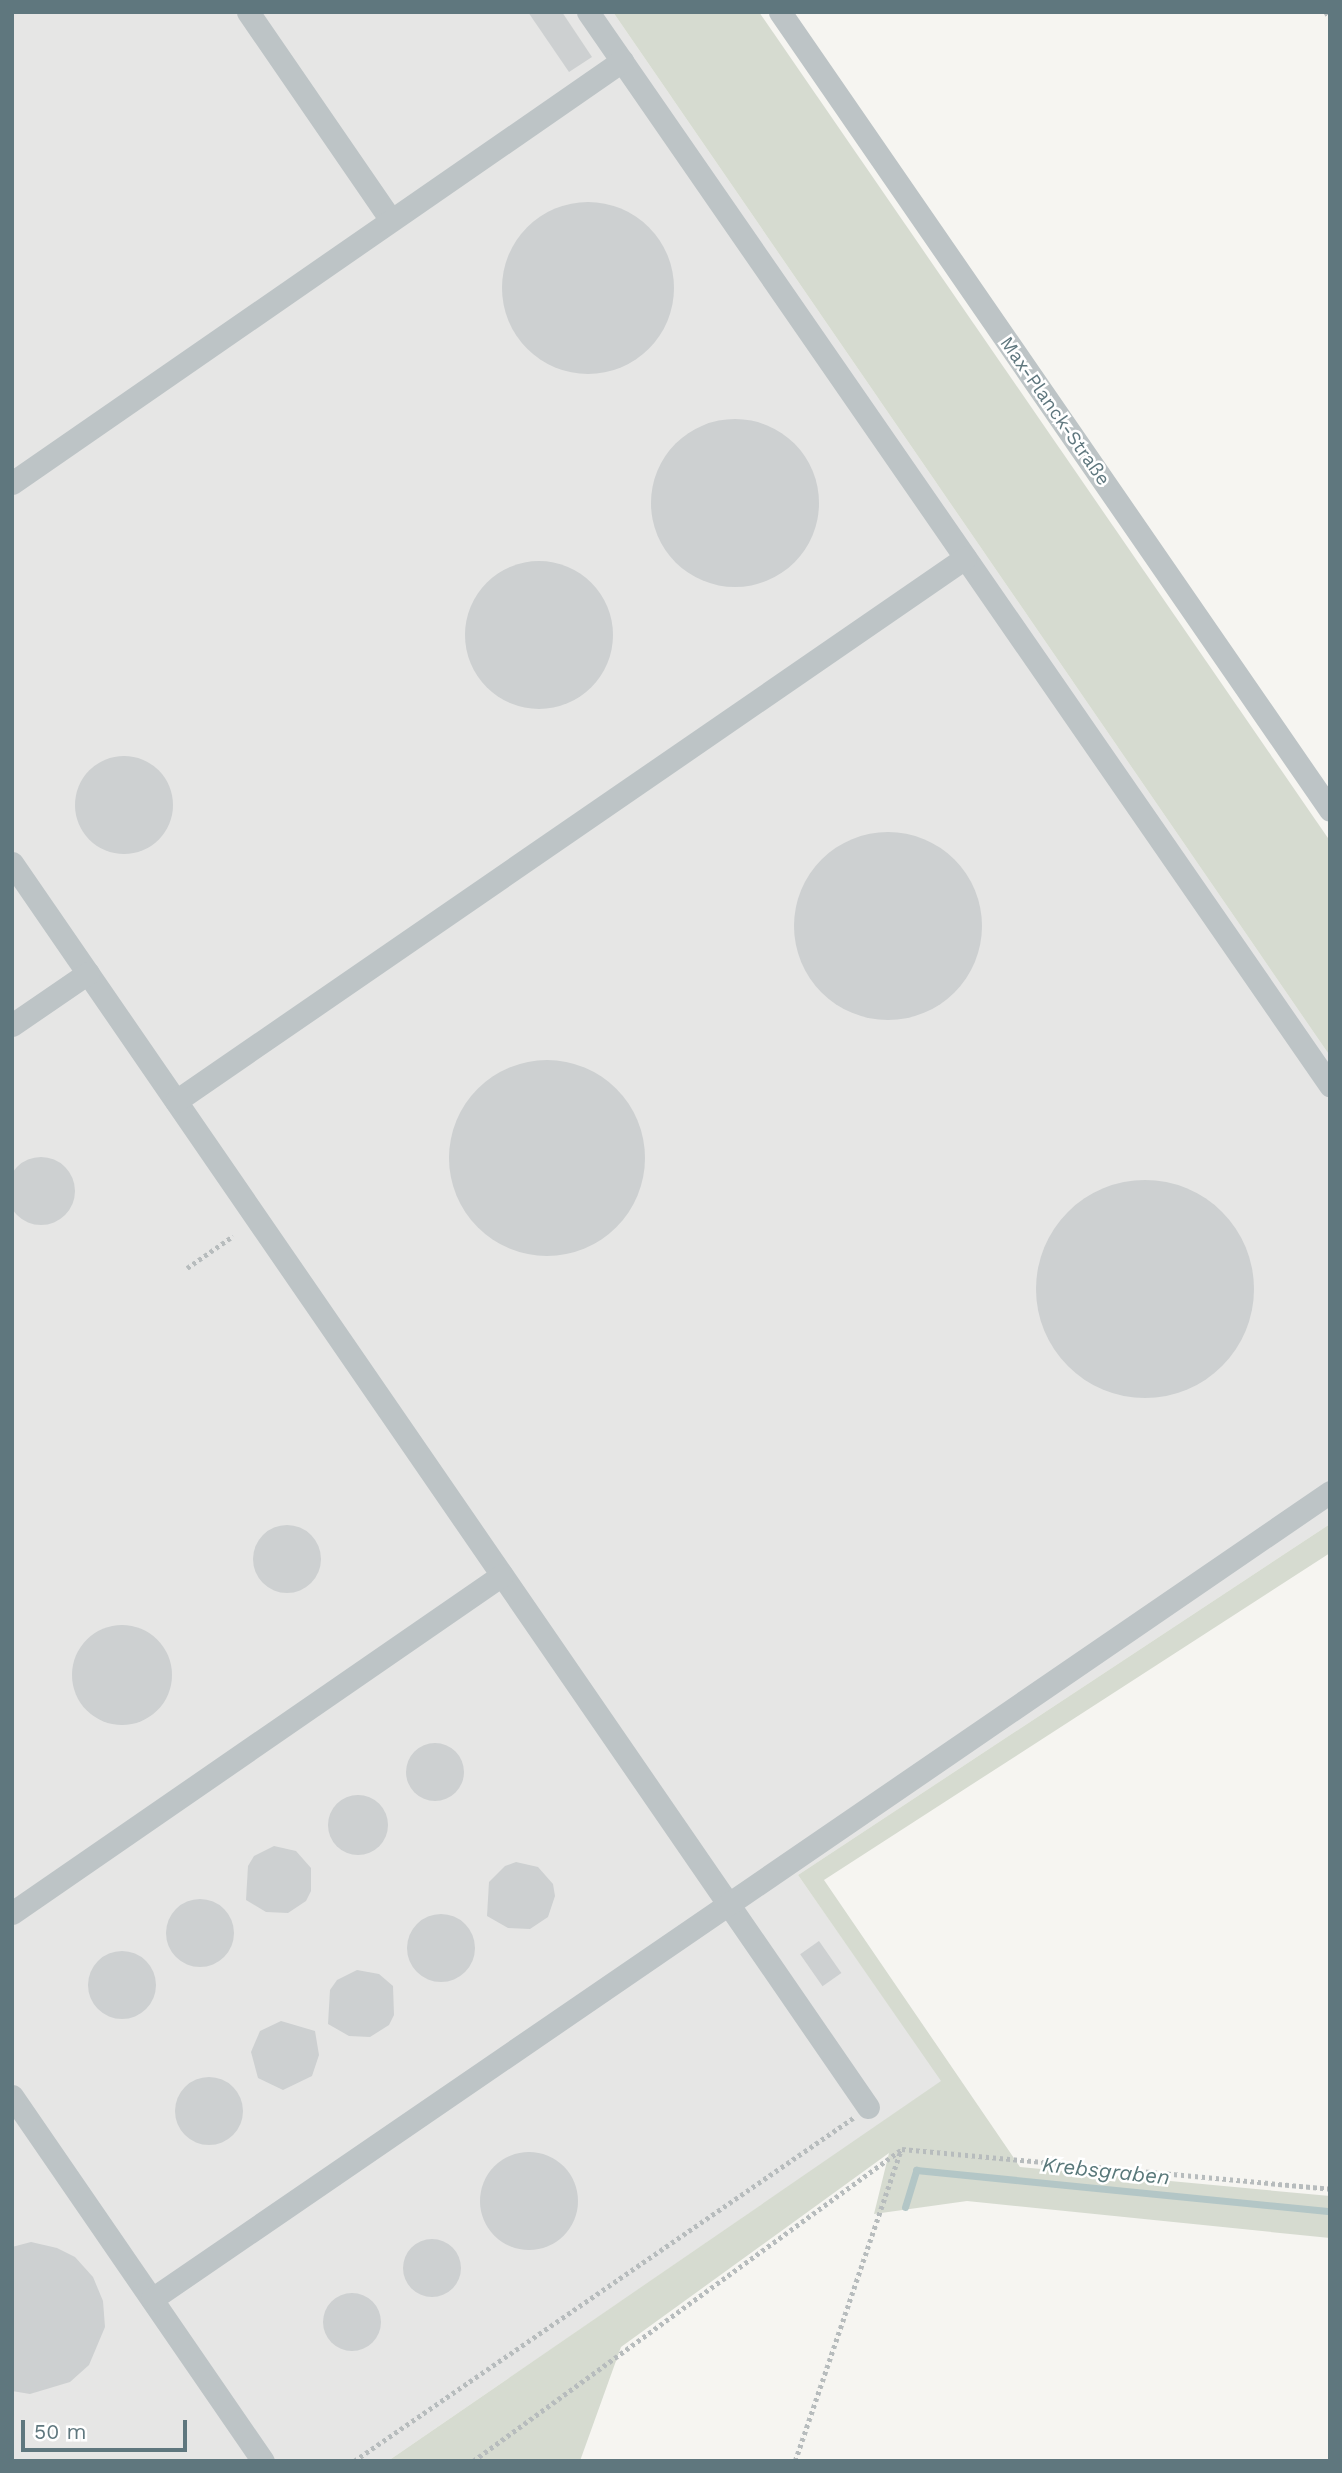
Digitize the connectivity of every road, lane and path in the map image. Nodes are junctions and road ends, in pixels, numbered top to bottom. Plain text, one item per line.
1 (248, 12) edge
2 (588, 12) edge
3 (780, 12) edge
4 (1326, 12) edge
5 (1330, 18) edge
6 (622, 61) junction
7 (391, 220) junction
8 (12, 483) edge
9 (965, 558) junction
10 (1330, 810) edge
11 (12, 863) edge
12 (88, 973) junction
13 (12, 1025) edge
14 (1330, 1084) edge
15 (176, 1101) junction
16 (233, 1236) dead end
17 (187, 1268) dead end
18 (1330, 1492) edge
19 (502, 1576) junction
20 (728, 1903) junction
21 (12, 1913) edge
22 (12, 2096) edge
23 (868, 2107) joint
24 (902, 2149) junction
25 (1330, 2189) edge
26 (152, 2299) junction
27 (263, 2461) edge
28 (354, 2461) edge
29 (473, 2461) edge
30 (795, 2461) edge

1 - 7 street
2 - 6 street
3 - 10 street, Max-Planck-Straße
4 - 5 path
6 - 7 street
6 - 9 street
7 - 8 street
9 - 14 street
9 - 15 street
11 - 12 street
12 - 13 street
12 - 15 street
15 - 19 street
16 - 17 path
18 - 20 street
19 - 20 street
19 - 21 street
20 - 23 street
20 - 26 street
22 - 26 street
23 - 28 path
24 - 25 path
24 - 29 path
24 - 30 path
26 - 27 street

